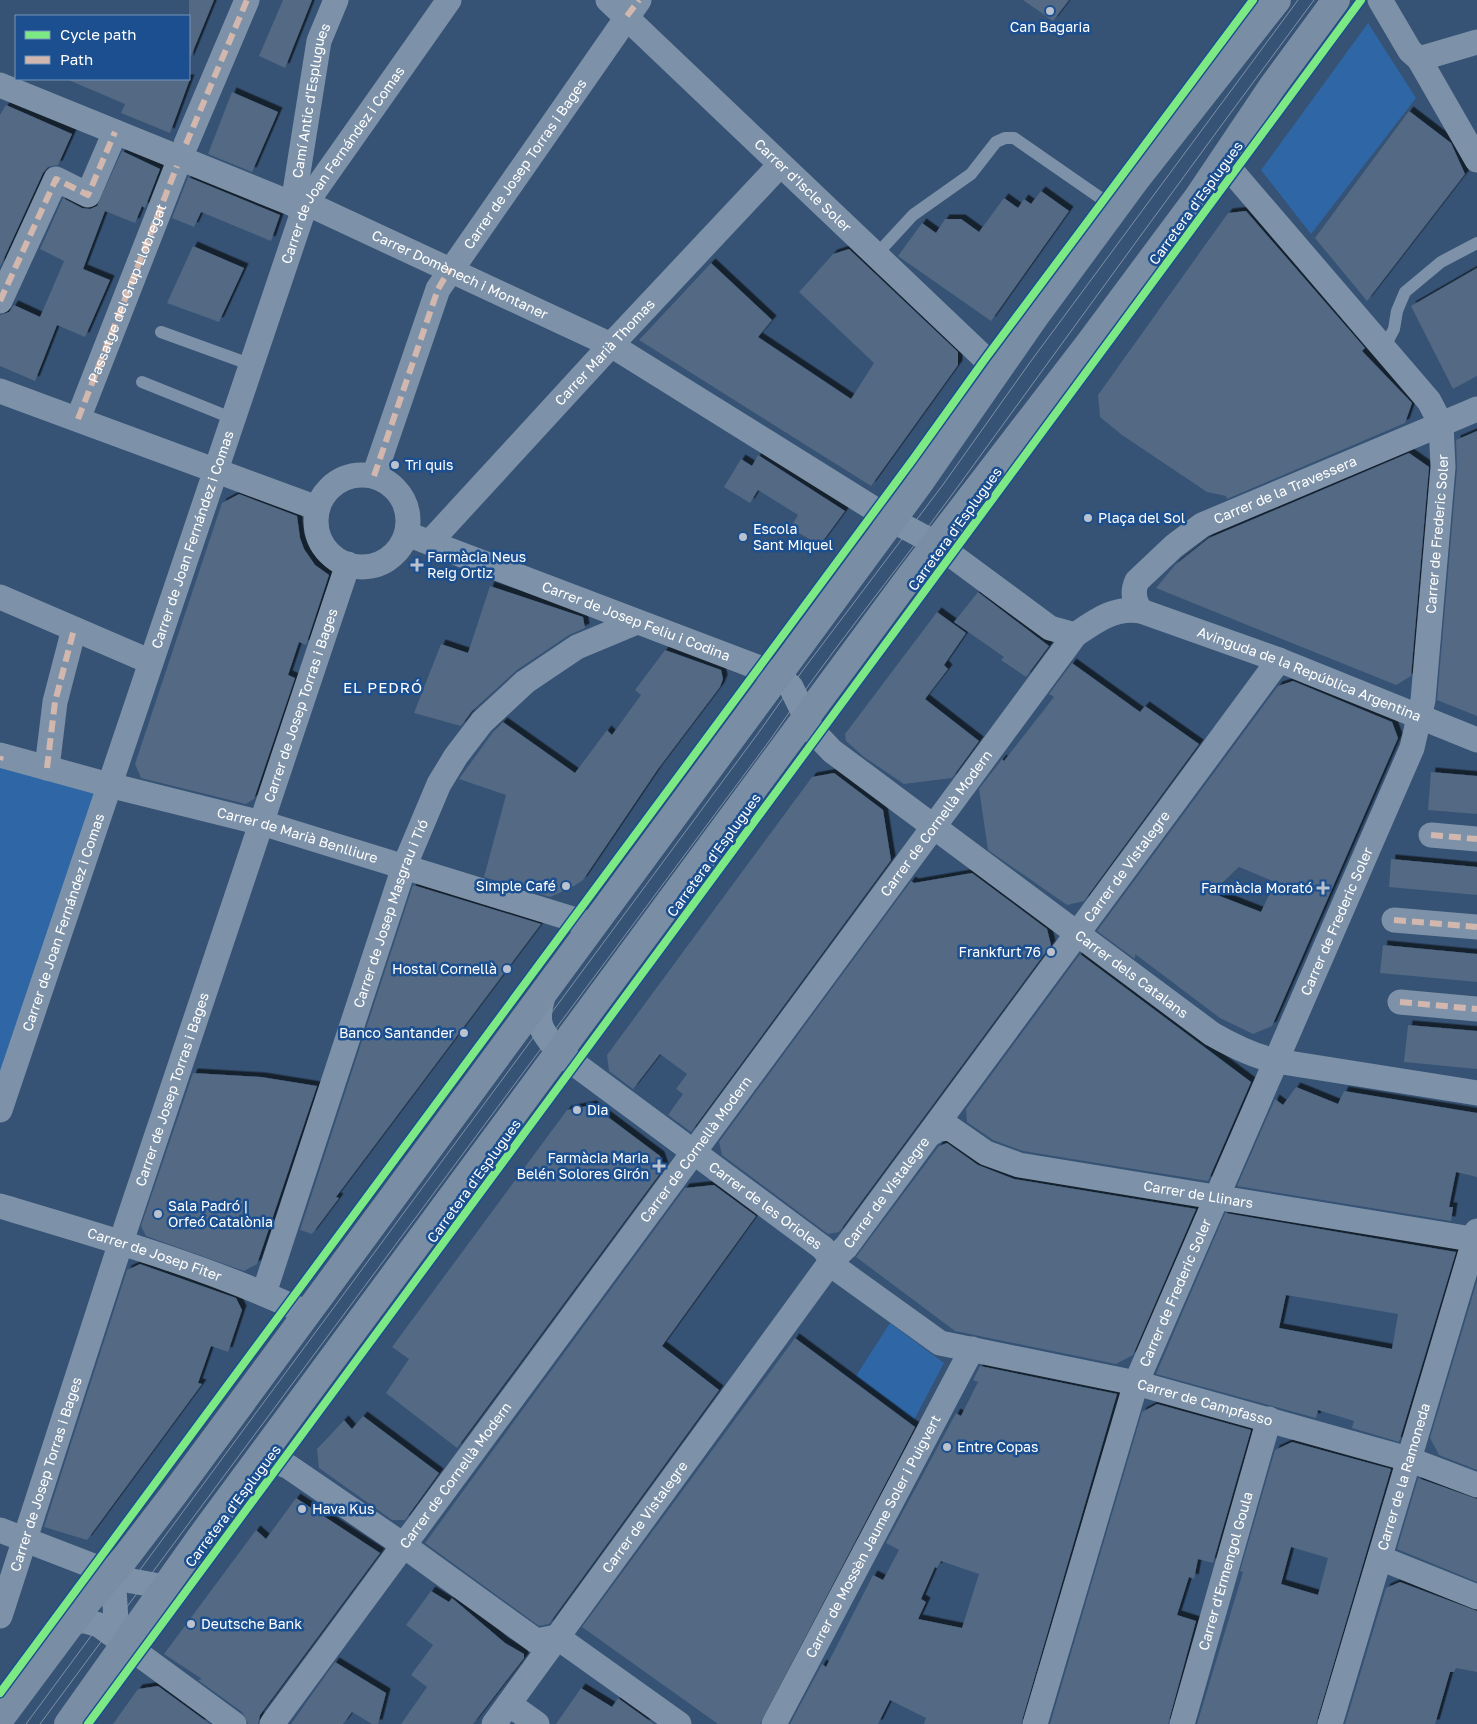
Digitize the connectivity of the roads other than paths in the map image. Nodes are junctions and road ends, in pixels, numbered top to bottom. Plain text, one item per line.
1 (247, 0) edge
2 (336, 0) edge
3 (449, 0) edge
4 (608, 0) edge
5 (1277, 0) edge
6 (1336, 0) edge
7 (1380, 0) edge
8 (633, 8) edge
9 (1477, 42) edge
10 (1419, 59) junction
11 (0, 85) edge
12 (115, 132) junction
13 (1477, 160) edge
14 (1223, 161) junction
15 (780, 165) junction
16 (300, 204) junction
17 (1115, 208) junction
18 (1477, 243) edge
19 (876, 255) junction
20 (450, 269) junction
21 (0, 301) edge
22 (161, 332) dead end
23 (610, 345) junction
24 (1384, 348) junction
25 (252, 366) junction
26 (997, 370) junction
27 (142, 382) dead end
28 (0, 391) edge
29 (1477, 409) edge
30 (234, 419) junction
31 (78, 420) junction
32 (1441, 424) junction
33 (217, 471) junction
34 (374, 476) junction
35 (317, 508) junction
36 (892, 520) junction
37 (418, 538) junction
38 (935, 543) junction
39 (348, 564) junction
40 (0, 597) edge
41 (1142, 611) junction
42 (637, 622) junction
43 (74, 629) junction
44 (1075, 635) junction
45 (1279, 660) junction
46 (151, 662) junction
47 (778, 675) junction
48 (1421, 716) junction
49 (805, 718) junction
50 (1477, 740) edge
51 (832, 751) joint
52 (0, 757) edge
53 (47, 768) junction
54 (109, 785) junction
55 (262, 823) junction
56 (933, 827) junction
57 (1431, 835) dead end
58 (1477, 839) edge
59 (404, 867) junction
60 (1394, 920) dead end
61 (592, 925) junction
62 (1477, 927) edge
63 (1077, 934) junction
64 (545, 991) junction
65 (1400, 1002) dead end
66 (1477, 1009) edge
67 (560, 1054) junction
68 (1276, 1061) junction
69 (1477, 1093) edge
70 (0, 1110) edge
71 (930, 1134) junction
72 (694, 1154) junction
73 (1216, 1199) junction
74 (0, 1206) edge
75 (1476, 1237) edge
76 (121, 1242) junction
77 (832, 1260) junction
78 (264, 1293) junction
79 (307, 1313) junction
80 (928, 1336) joint
81 (972, 1349) junction
82 (1136, 1383) junction
83 (1269, 1419) junction
84 (1408, 1459) junction
85 (249, 1472) junction
86 (1477, 1485) edge
87 (0, 1530) edge
88 (26, 1539) junction
89 (404, 1545) junction
90 (1380, 1558) junction
91 (112, 1572) junction
92 (164, 1587) junction
93 (1477, 1597) edge
94 (0, 1616) edge
95 (70, 1625) junction
96 (557, 1637) junction
97 (121, 1641) junction
98 (508, 1704) junction
99 (0, 1719) edge
100 (68, 1724) edge
101 (234, 1724) edge
102 (272, 1724) edge
103 (494, 1724) edge
104 (536, 1724) edge
105 (679, 1724) edge
106 (774, 1724) edge
107 (1035, 1724) edge
108 (1182, 1724) edge
109 (1330, 1724) edge

1 - 31 street, Passatge del Grup Llobregat
2 - 16 street, Camí Antic d'Esplugues
3 - 16 street, Carrer de Joan Fernández i Comas
4 - 8 street, Carrer d'Iscle Soler
5 - 17 street
6 - 14 street, Carretera d'Esplugues
7 - 10 street
8 - 15 street, Carrer d'Iscle Soler
8 - 20 street, Carrer de Josep Torras i Bages
9 - 10 street
10 - 13 street
11 - 12 street, Carrer Domènech i Montaner
12 - 16 street, Carrer Domènech i Montaner
12 - 21 street
14 - 24 street, Carrer de Frederic Soler
14 - 38 street, Carretera d'Esplugues
15 - 19 street, Carrer d'Iscle Soler
15 - 23 street, Carrer Marià Thomas
16 - 20 street, Carrer Domènech i Montaner
16 - 25 street, Carrer de Joan Fernández i Comas
17 - 19 lane
17 - 26 street
18 - 24 lane
19 - 26 street, Carrer d'Iscle Soler
20 - 23 street, Carrer Domènech i Montaner
20 - 34 street, Carrer de Josep Torras i Bages
22 - 25 lane
23 - 36 street, Carrer Domènech i Montaner
23 - 37 street, Carrer Marià Thomas
24 - 32 street, Carrer de Frederic Soler
25 - 30 street, Carrer de Joan Fernández i Comas
26 - 36 street
27 - 30 lane
28 - 31 street
29 - 32 street, Carrer de la Travessera
30 - 33 street, Carrer de Joan Fernández i Comas
31 - 33 street
32 - 41 street, Carrer de la Travessera
32 - 48 street, Carrer de Frederic Soler
33 - 35 street
33 - 46 street, Carrer de Joan Fernández i Comas
34 - 35 street
34 - 37 street
35 - 39 street
36 - 38 street
36 - 47 street
37 - 39 street
37 - 42 street, Carrer de Josep Feliu i Codina
38 - 44 street
38 - 49 street, Carretera d'Esplugues
39 - 55 street, Carrer de Josep Torras i Bages
40 - 43 street
41 - 44 street, Carrer de Cornellà Modern
41 - 45 street, Avinguda de la República Argentina
42 - 47 street, Carrer de Josep Feliu i Codina
42 - 59 street, Carrer de Josep Masgrau i Tió
43 - 46 street
43 - 53 street
44 - 56 street, Carrer de Cornellà Modern
45 - 48 street, Avinguda de la República Argentina
45 - 63 street, Carrer de Vistalegre
46 - 54 street, Carrer de Joan Fernández i Comas
47 - 49 street, Carrer de Josep Feliu i Codina
47 - 61 street
48 - 50 street, Avinguda de la República Argentina
48 - 68 street, Carrer de Frederic Soler
49 - 51 street, Carrer de Josep Feliu i Codina
49 - 67 street, Carretera d'Esplugues
51 - 56 street, Carrer dels Catalans
52 - 53 street, Carrer de Marià Benlliure
53 - 54 street, Carrer de Marià Benlliure
54 - 55 street, Carrer de Marià Benlliure
54 - 70 street, Carrer de Joan Fernández i Comas
55 - 59 street, Carrer de Marià Benlliure
55 - 76 street, Carrer de Josep Torras i Bages
56 - 63 street, Carrer dels Catalans
56 - 72 street, Carrer de Cornellà Modern
57 - 58 street
59 - 61 street, Carrer de Marià Benlliure
59 - 78 street, Carrer de Josep Masgrau i Tió
60 - 62 street
61 - 64 street
63 - 68 street, Carrer dels Catalans
63 - 71 street, Carrer de Vistalegre
64 - 67 street, Carrer de les Orioles
64 - 79 street
65 - 66 street
67 - 72 street, Carrer de les Orioles
67 - 85 street, Carretera d'Esplugues
68 - 69 street, Carrer dels Catalans
68 - 73 street, Carrer de Frederic Soler
71 - 73 street, Carrer de Llinars
71 - 77 street, Carrer de Vistalegre
72 - 77 street, Carrer de les Orioles
72 - 89 street, Carrer de Cornellà Modern
73 - 75 street, Carrer de Llinars
73 - 82 street, Carrer de Frederic Soler
74 - 76 street, Carrer de Josep Fiter
75 - 84 street, Carrer de la Ramoneda
76 - 78 street, Carrer de Josep Fiter
76 - 88 street, Carrer de Josep Torras i Bages
77 - 80 street, Carrer de les Orioles
77 - 96 street, Carrer de Vistalegre
78 - 79 street, Carrer de Josep Fiter
79 - 91 street
80 - 81 street, Carrer de Campfasso
81 - 82 street, Carrer de Campfasso
81 - 106 street, Carrer de Mossèn Jaume Soler i Puigvert
82 - 83 street, Carrer de Campfasso
82 - 107 street, Carrer de Frederic Soler
83 - 84 street, Carrer de Campfasso
83 - 108 street, Carrer d'Ermengol Goula
84 - 86 street, Carrer de Campfasso
84 - 90 street, Carrer de la Ramoneda
85 - 89 street
85 - 92 street, Carretera d'Esplugues
87 - 88 street
88 - 91 street
88 - 94 street, Carrer de Josep Torras i Bages
89 - 96 street
89 - 102 street, Carrer de Cornellà Modern
90 - 93 street
90 - 109 street, Carrer de la Ramoneda
91 - 92 street
91 - 95 street
91 - 97 street
92 - 97 street, Carretera d'Esplugues
95 - 97 street
95 - 99 street
96 - 98 street, Carrer de Vistalegre
96 - 105 street
97 - 100 street, Carretera d'Esplugues
97 - 101 street
98 - 103 street, Carrer de Vistalegre
98 - 104 street

